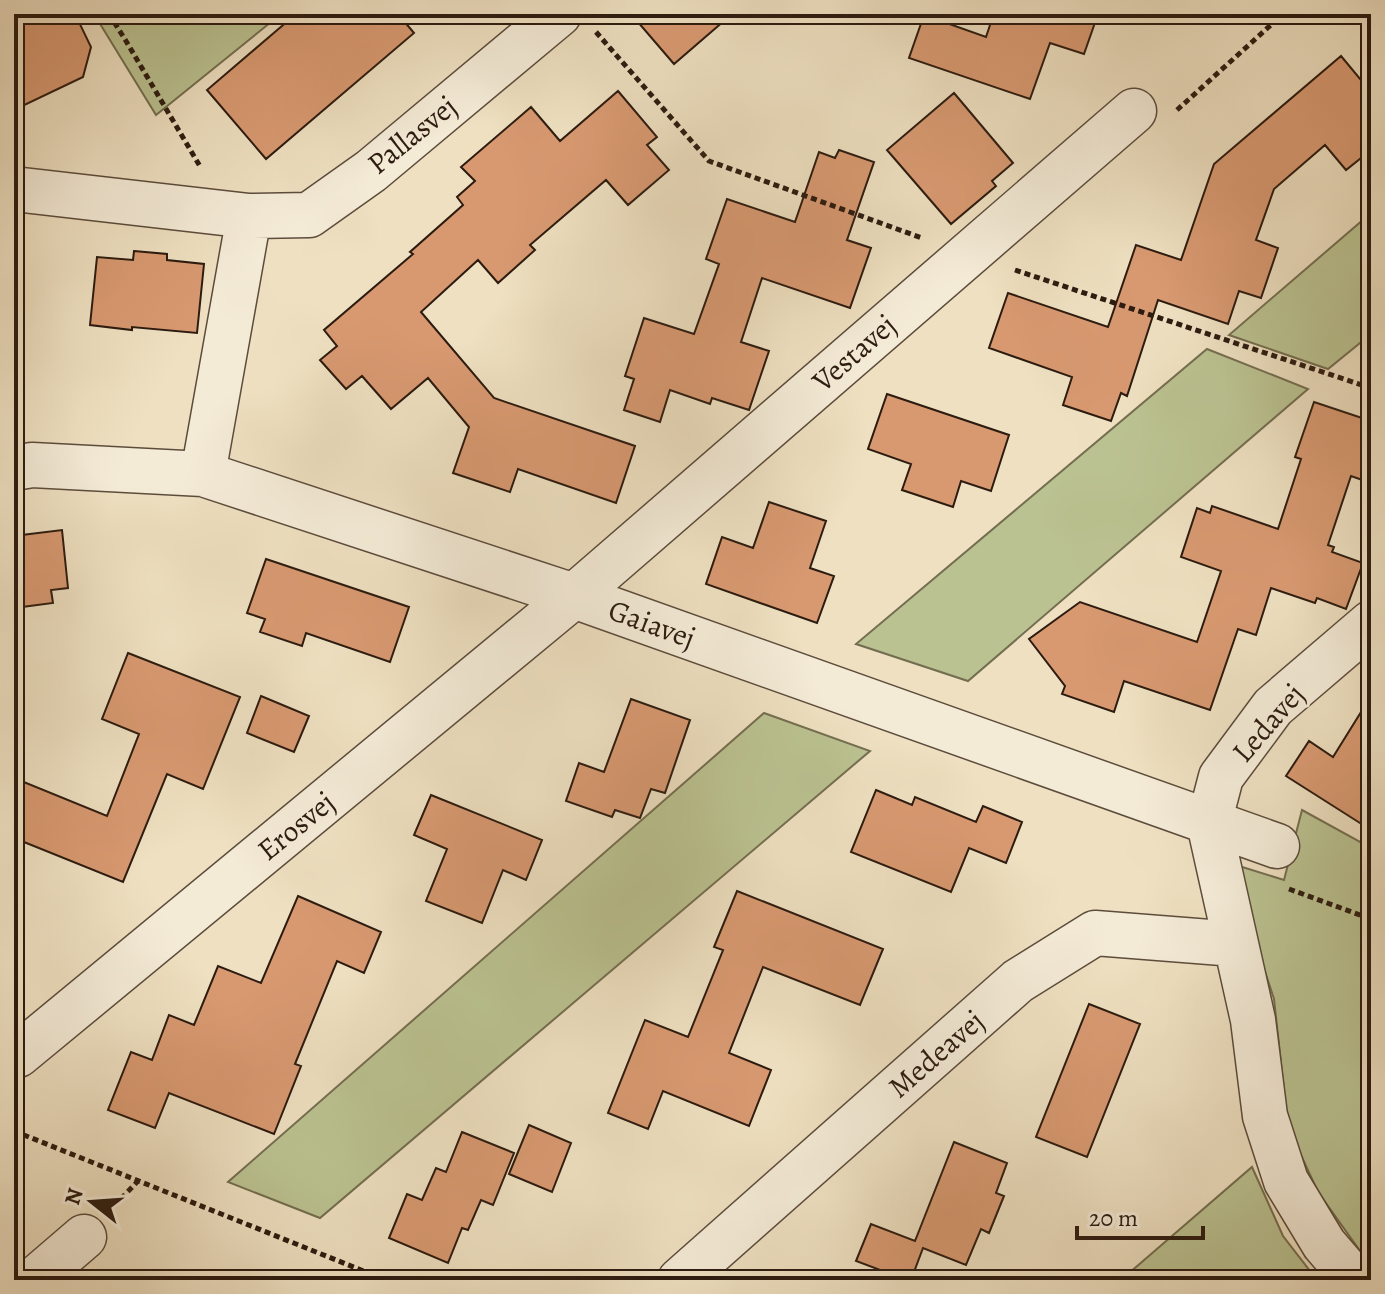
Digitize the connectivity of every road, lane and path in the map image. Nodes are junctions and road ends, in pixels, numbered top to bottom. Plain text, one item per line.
1 (109, 14) edge
2 (559, 14) edge
3 (1283, 14) edge
4 (1134, 111) joint
5 (14, 189) edge
6 (239, 215) junction
7 (14, 468) edge
8 (203, 474) junction
9 (574, 596) junction
10 (1365, 638) edge
11 (1209, 823) junction
12 (1277, 846) joint
13 (1371, 919) edge
14 (1235, 944) junction
15 (18, 1055) dead end
16 (14, 1131) edge
17 (84, 1237) dead end
18 (34, 1280) edge
19 (386, 1280) edge
20 (680, 1280) edge
21 (1355, 1280) edge

1 - 6 path
2 - 6 street, Pallasvej
3 - 4 path
4 - 9 street, Vestavej
5 - 6 street, Pallasvej
6 - 8 street
7 - 8 street, Gaiavej
8 - 9 street, Gaiavej
9 - 11 street, Gaiavej
9 - 15 street, Erosvej
10 - 11 street, Ledavej
11 - 12 street, Gaiavej
11 - 14 street
12 - 13 path
14 - 20 street, Medeavej
14 - 21 street
16 - 19 path
17 - 18 street

